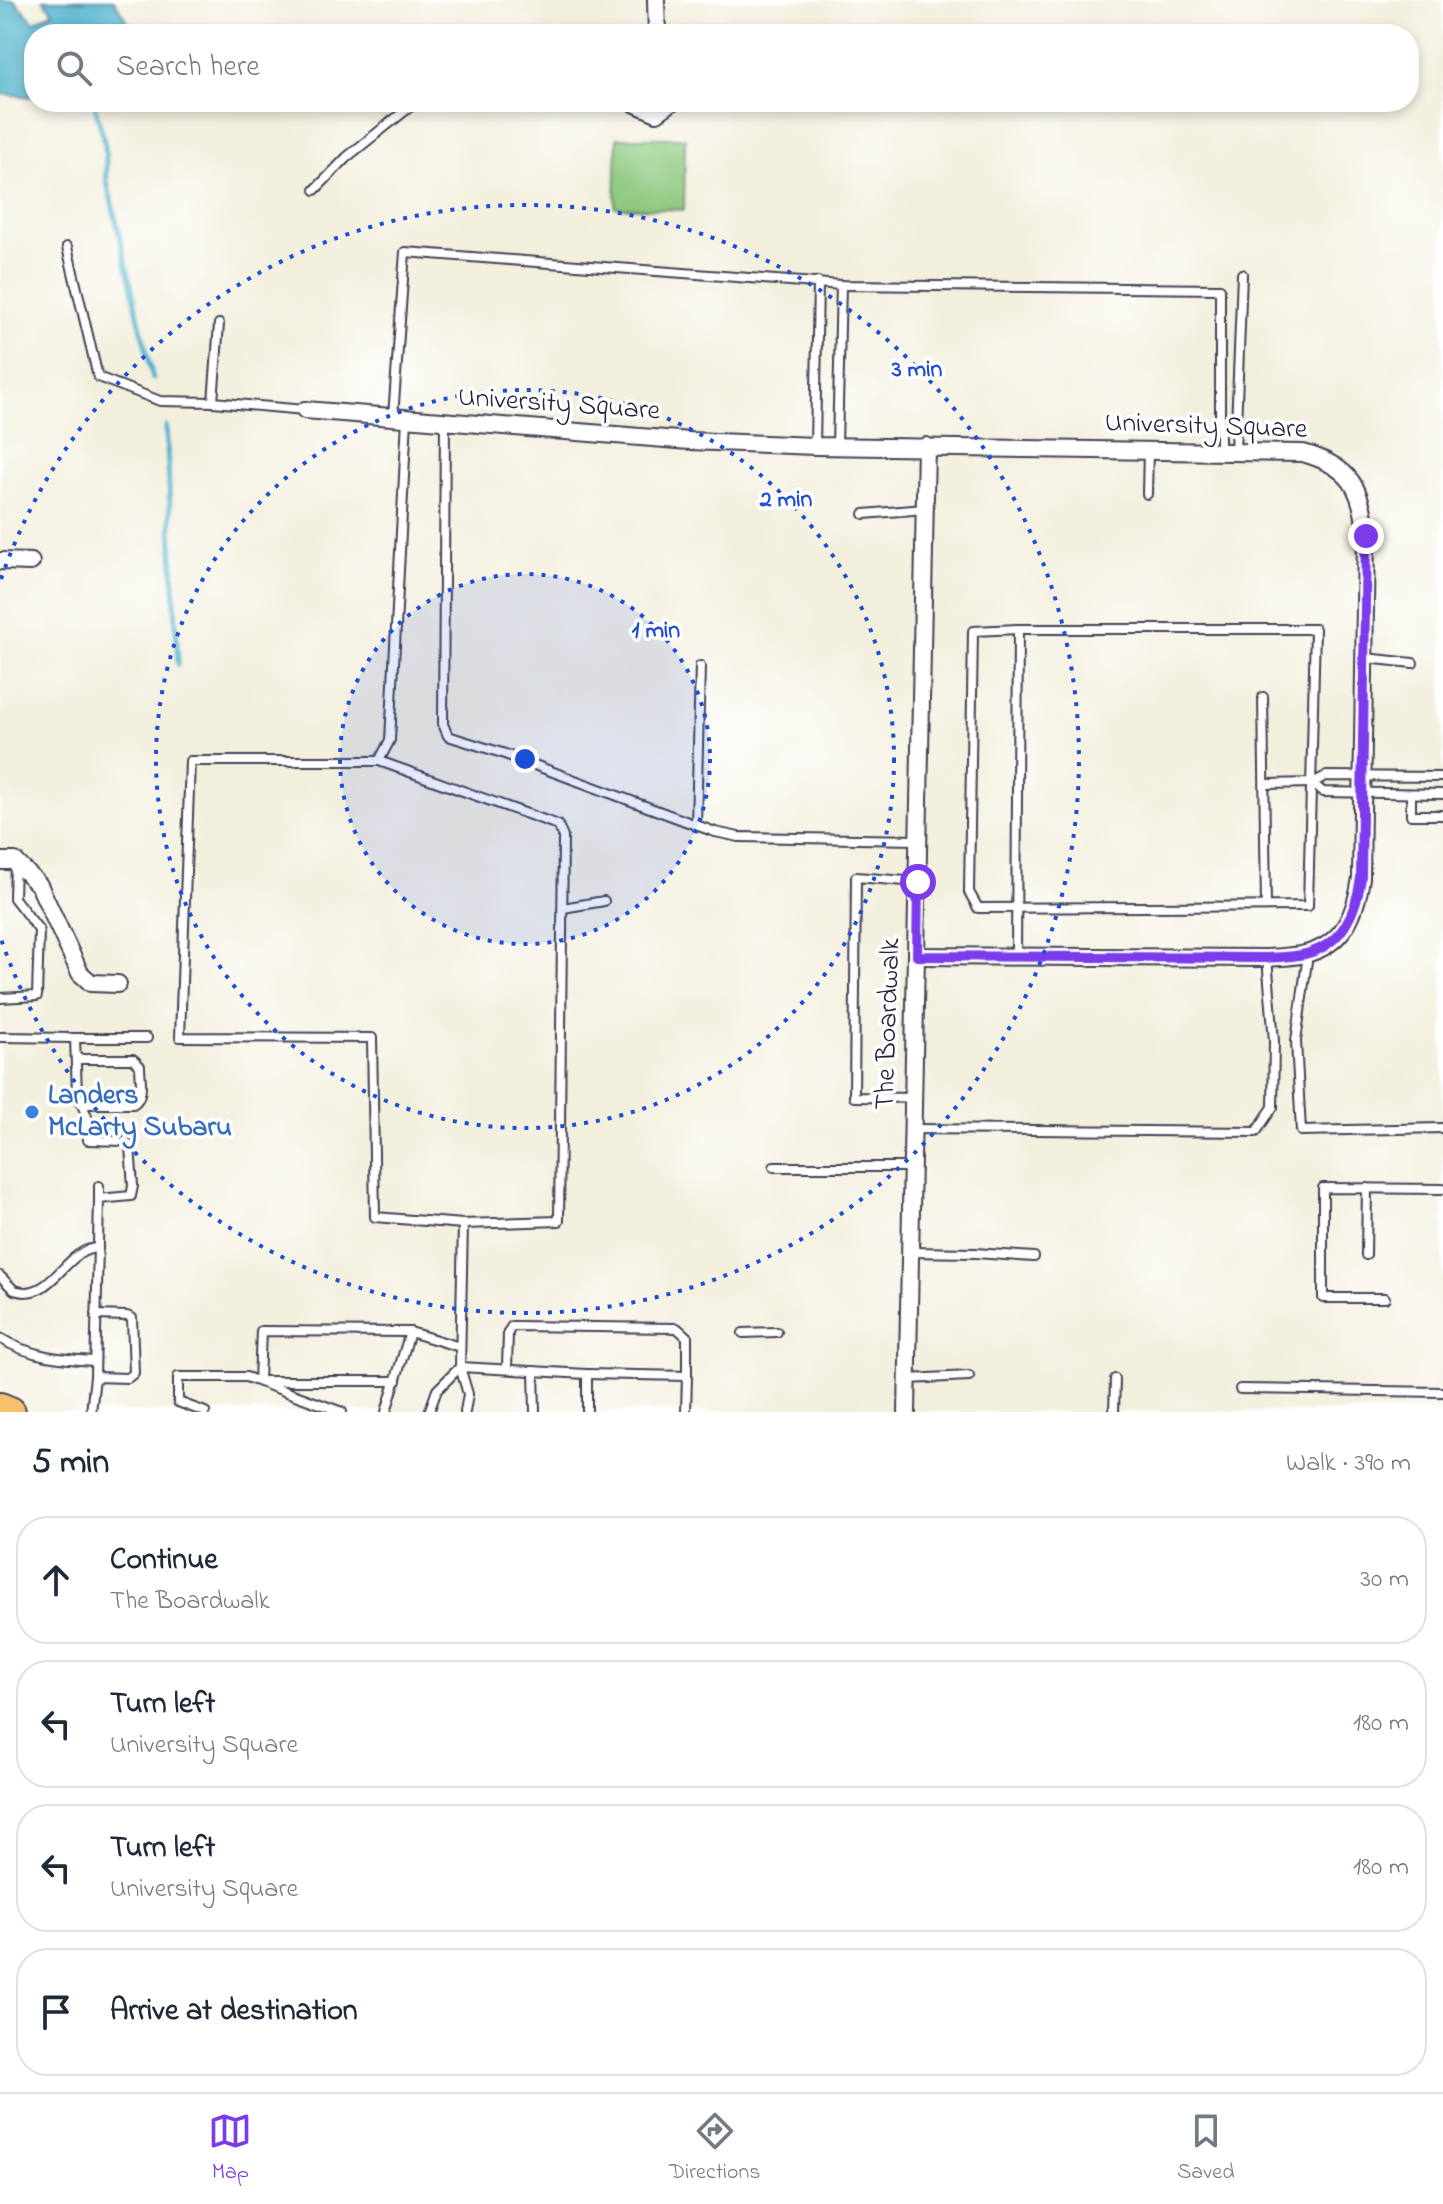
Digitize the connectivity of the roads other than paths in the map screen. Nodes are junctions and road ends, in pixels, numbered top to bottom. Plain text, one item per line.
1 (656, 0) edge
2 (657, 24) edge
3 (403, 112) edge
4 (315, 190) dead end
5 (67, 247) dead end
6 (1242, 274) dead end
7 (818, 282) junction
8 (841, 285) junction
9 (219, 324) dead end
10 (213, 402) junction
11 (305, 410) joint
12 (400, 418) junction
13 (445, 422) junction
14 (815, 446) junction
15 (926, 446) junction
16 (837, 447) junction
17 (1148, 450) junction
18 (1228, 452) junction
19 (1147, 494) dead end
20 (925, 509) junction
21 (864, 514) dead end
22 (0, 561) edge
23 (31, 562) dead end
24 (1018, 629) junction
25 (1365, 658) junction
26 (1413, 663) dead end
27 (700, 666) dead end
28 (1263, 697) dead end
29 (379, 761) junction
30 (1364, 776) junction
31 (1443, 777) edge
32 (1312, 783) junction
33 (1266, 784) junction
34 (1363, 794) junction
35 (1411, 794) junction
36 (1443, 794) edge
37 (1443, 815) edge
38 (696, 826) junction
39 (919, 840) junction
40 (8, 861) edge
41 (918, 882) junction
42 (604, 901) dead end
43 (1266, 906) junction
44 (563, 908) junction
45 (1017, 909) junction
46 (1308, 954) junction
47 (917, 956) junction
48 (1016, 957) junction
49 (1267, 958) junction
50 (118, 984) dead end
51 (0, 998) edge
52 (0, 1037) edge
53 (75, 1038) junction
54 (147, 1038) dead end
55 (76, 1059) junction
56 (912, 1098) junction
57 (82, 1104) junction
58 (1443, 1128) edge
59 (912, 1129) junction
60 (100, 1141) junction
61 (100, 1153) dead end
62 (774, 1167) dead end
63 (911, 1167) junction
64 (99, 1186) dead end
65 (1367, 1188) junction
66 (1443, 1189) edge
67 (99, 1199) junction
68 (463, 1224) junction
69 (98, 1248) junction
70 (909, 1252) junction
71 (1366, 1255) dead end
72 (1034, 1257) dead end
73 (0, 1276) edge
74 (1385, 1298) dead end
75 (96, 1315) junction
76 (410, 1332) junction
77 (777, 1332) dead end
78 (743, 1333) dead end
79 (0, 1338) edge
80 (460, 1347) junction
81 (95, 1361) junction
82 (460, 1367) junction
83 (507, 1369) junction
84 (534, 1371) junction
85 (587, 1374) junction
86 (687, 1376) junction
87 (969, 1376) dead end
88 (95, 1377) junction
89 (907, 1379) junction
90 (1115, 1379) dead end
91 (259, 1381) junction
92 (396, 1381) junction
93 (1240, 1389) dead end
94 (1443, 1392) edge
95 (0, 1408) edge
96 (10, 1412) edge
97 (91, 1412) edge
98 (205, 1412) edge
99 (342, 1412) edge
100 (386, 1412) edge
101 (429, 1412) edge
102 (465, 1412) edge
103 (535, 1412) edge
104 (587, 1412) edge
105 (686, 1412) edge
106 (907, 1412) edge
107 (1114, 1412) edge

1 - 2 street
3 - 4 lane
5 - 10 lane
6 - 18 lane
7 - 8 lane
7 - 12 lane
7 - 14 lane
8 - 16 lane
8 - 18 lane
9 - 10 lane
10 - 11 lane
11 - 12 street, University Square
12 - 13 street, University Square
12 - 29 lane
13 - 14 street, University Square
13 - 38 lane
14 - 16 street, University Square
15 - 16 street, University Square
15 - 17 street, University Square
15 - 20 street, The Boardwalk
17 - 18 street, University Square
17 - 19 lane
18 - 25 street, University Square
20 - 21 lane
20 - 39 street, The Boardwalk
22 - 23 street
24 - 32 lane
24 - 45 lane
24 - 45 lane
25 - 26 lane
25 - 30 street, University Square
27 - 38 lane
28 - 33 lane
29 - 44 lane
29 - 68 lane
30 - 31 lane
30 - 32 lane
30 - 34 street, University Square
32 - 33 lane
32 - 34 lane
32 - 43 lane
33 - 43 lane
34 - 35 lane
34 - 46 street, University Square
35 - 36 lane
35 - 37 lane
38 - 39 lane
39 - 41 street, The Boardwalk
40 - 50 street
40 - 51 lane
41 - 47 street, The Boardwalk
41 - 56 lane
42 - 44 lane
43 - 45 lane
44 - 68 lane
45 - 48 lane
46 - 49 street, University Square
46 - 58 lane
47 - 48 street, University Square
47 - 56 street, The Boardwalk
48 - 49 street, University Square
49 - 59 lane
52 - 53 lane
53 - 54 lane
53 - 55 lane
55 - 57 lane
55 - 57 lane
56 - 59 street, The Boardwalk
57 - 60 lane
59 - 63 street, The Boardwalk
60 - 61 lane
60 - 67 lane
62 - 63 lane
63 - 70 street, The Boardwalk
64 - 67 lane
65 - 66 lane
65 - 71 lane
65 - 74 lane
67 - 69 lane
68 - 80 lane
69 - 73 lane
69 - 75 lane
70 - 72 lane
70 - 89 street, The Boardwalk
75 - 81 lane
75 - 88 lane
76 - 80 lane
76 - 91 lane
76 - 92 lane
77 - 78 lane
79 - 81 lane
80 - 82 lane
81 - 88 lane
82 - 83 lane
82 - 101 lane
82 - 102 lane
83 - 84 lane
83 - 86 lane
84 - 85 lane
84 - 103 lane
85 - 86 lane
85 - 104 lane
86 - 105 lane
87 - 89 lane
88 - 97 lane
89 - 106 street, The Boardwalk
90 - 107 lane
91 - 92 lane
91 - 98 lane
91 - 99 lane
92 - 100 lane
93 - 94 lane
95 - 96 highway

